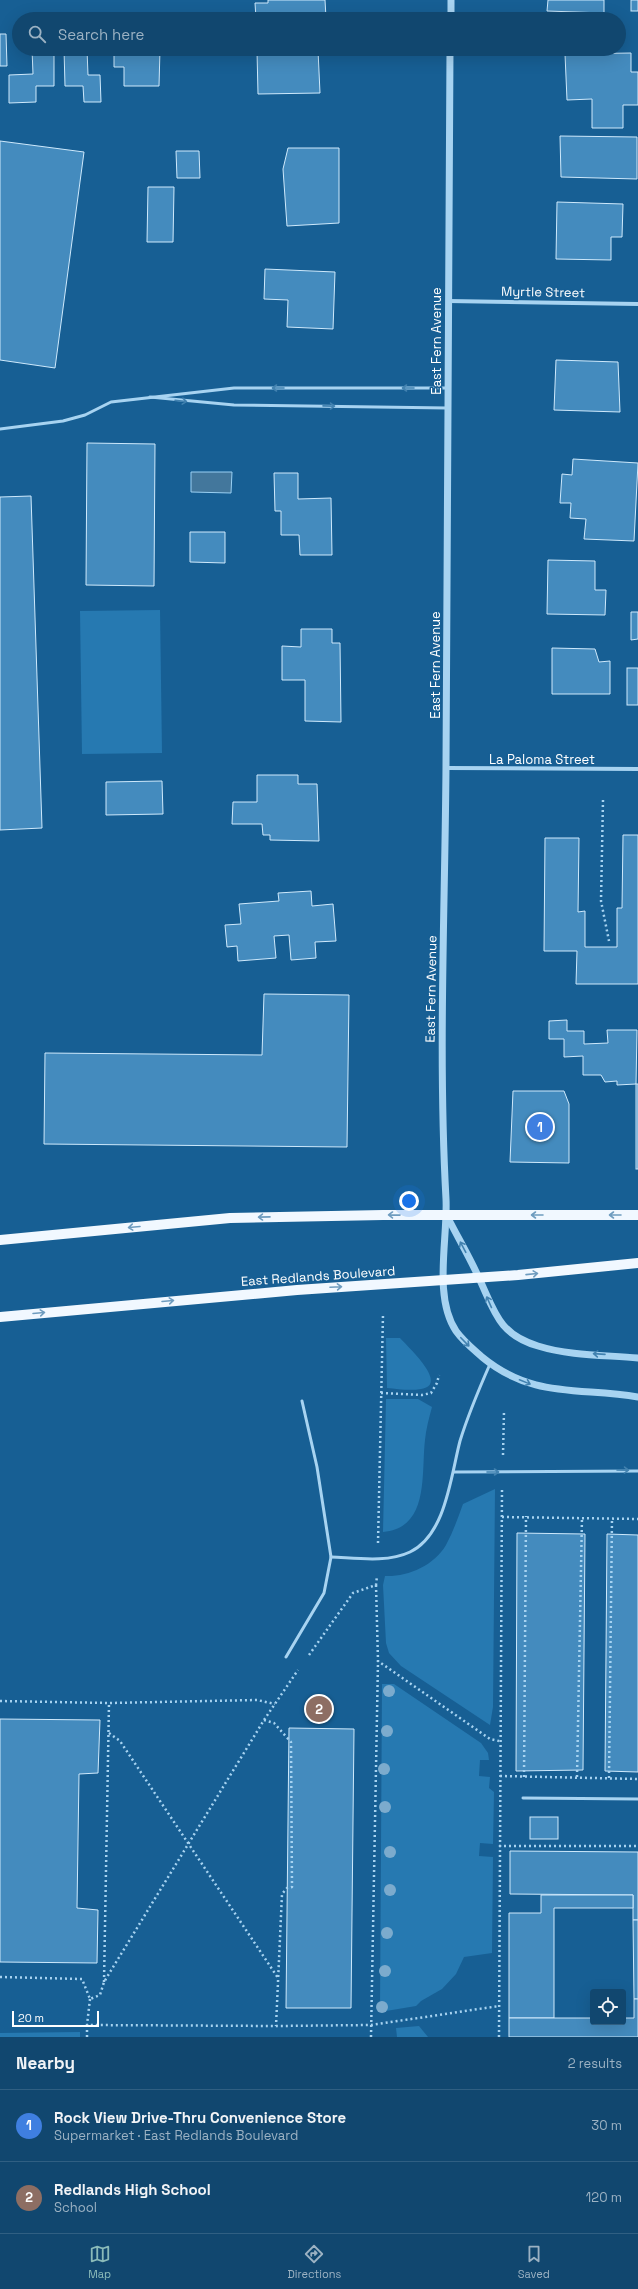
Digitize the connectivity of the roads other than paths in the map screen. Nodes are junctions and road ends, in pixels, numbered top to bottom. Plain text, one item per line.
1 (451, 0) edge
2 (451, 12) edge
3 (450, 56) edge
4 (448, 301) junction
5 (638, 304) edge
6 (447, 388) junction
7 (142, 397) junction
8 (447, 408) junction
9 (0, 429) edge
10 (446, 768) junction
11 (638, 769) edge
12 (638, 1215) edge
13 (447, 1216) junction
14 (0, 1240) edge
15 (638, 1263) edge
16 (479, 1277) junction
17 (444, 1281) junction
18 (0, 1317) edge
19 (638, 1358) edge
20 (490, 1364) junction
21 (638, 1397) edge
22 (302, 1401) dead end
23 (638, 1471) edge
24 (454, 1472) junction
25 (331, 1557) junction
26 (286, 1657) dead end
27 (523, 1798) dead end
28 (638, 1799) edge

1 - 2 street
3 - 4 street, East Fern Avenue
4 - 5 street, Myrtle Street
4 - 6 street, East Fern Avenue
6 -> 7 lane
6 - 8 street, East Fern Avenue
7 -> 8 lane
7 - 9 lane
8 - 10 street, East Fern Avenue
10 - 11 street, La Paloma Street
10 - 13 street, East Fern Avenue
12 -> 13 main road
13 -> 14 main road
16 -> 13 street
13 - 17 street, East Fern Avenue
16 -> 15 main road, East Redlands Boulevard
16 - 17 main road, East Redlands Boulevard
19 -> 16 street
18 -> 17 main road, East Redlands Boulevard
17 -> 20 street, East Fern Avenue
20 -> 21 street, East Fern Avenue
20 - 24 lane
22 - 25 lane
24 -> 23 lane
24 - 25 lane
25 - 26 lane
27 - 28 lane

